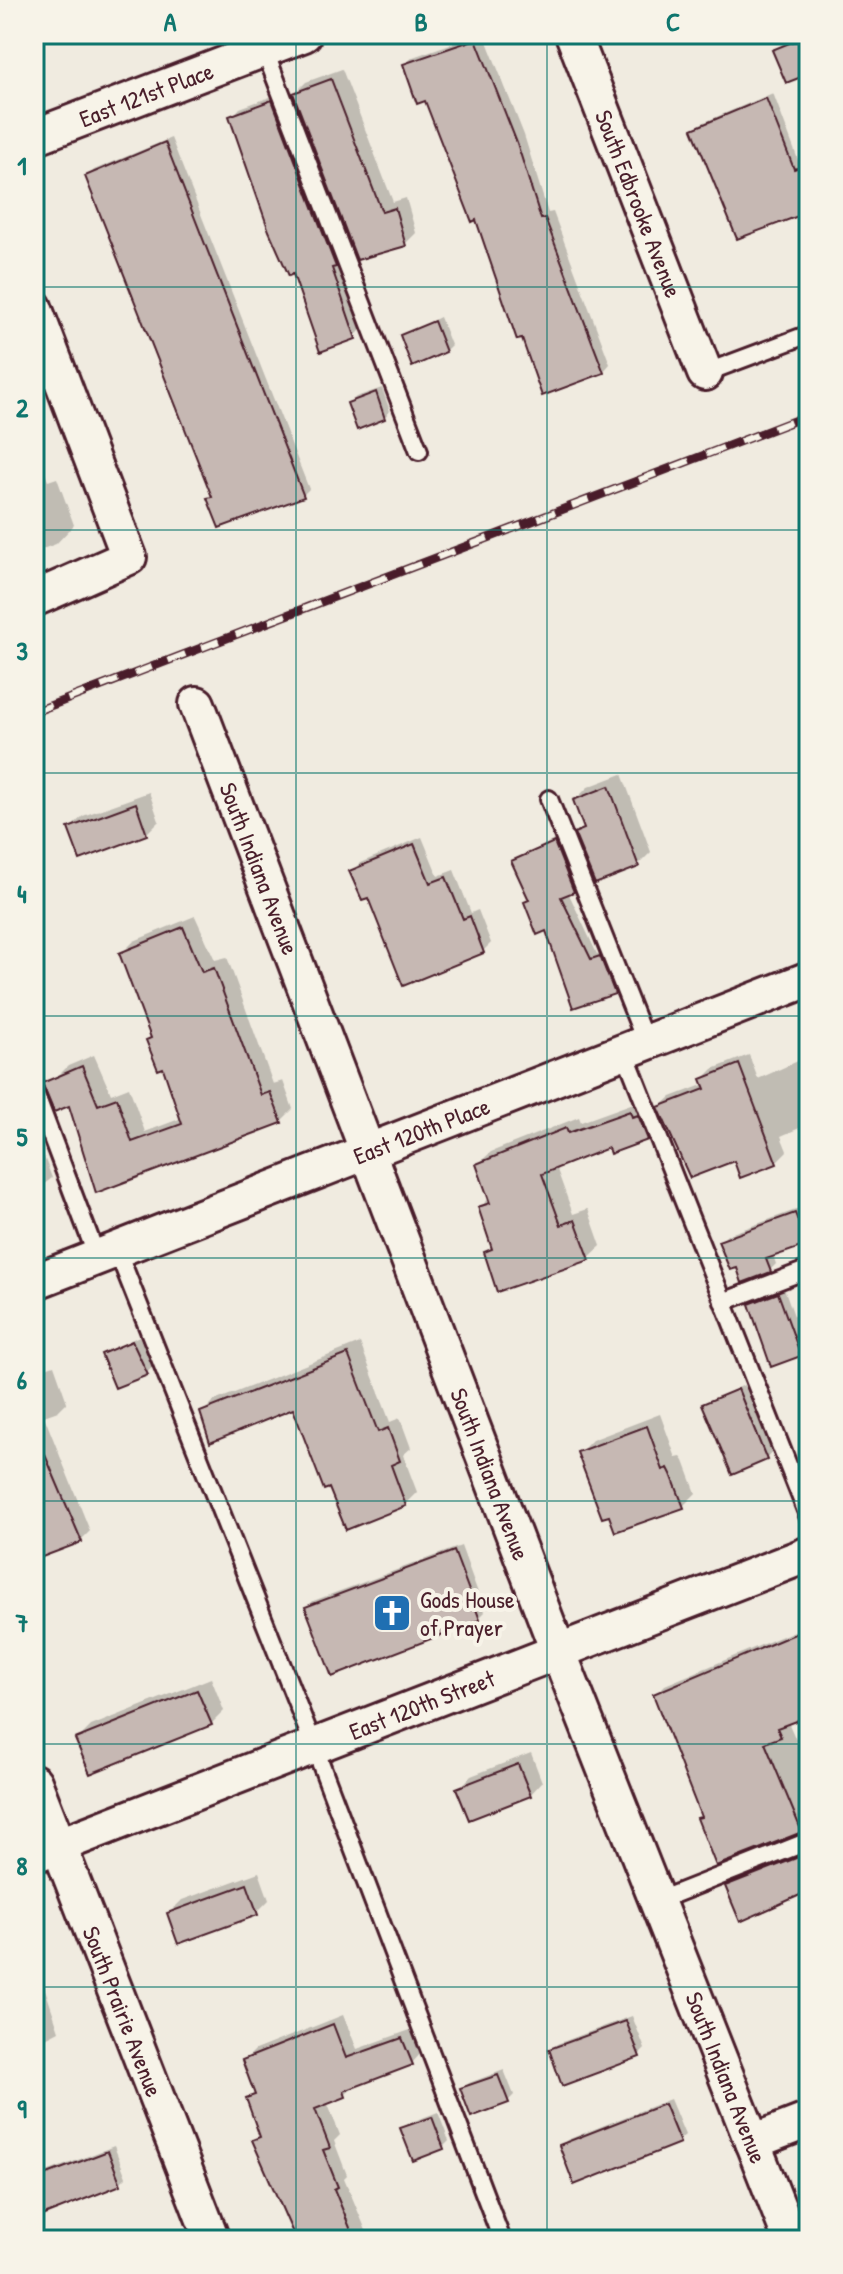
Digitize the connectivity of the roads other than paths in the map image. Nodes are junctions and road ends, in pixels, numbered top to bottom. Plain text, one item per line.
1 (304, 34) edge
2 (573, 34) edge
3 (264, 49) junction
4 (34, 137) edge
5 (34, 307) edge
6 (809, 334) edge
7 (705, 373) joint
8 (419, 451) dead end
9 (34, 599) edge
10 (197, 704) dead end
11 (549, 799) dead end
12 (809, 979) edge
13 (635, 1048) junction
14 (34, 1090) edge
15 (369, 1153) junction
16 (107, 1253) junction
17 (809, 1269) edge
18 (34, 1282) edge
19 (723, 1302) junction
20 (809, 1518) edge
21 (809, 1554) edge
22 (558, 1651) junction
23 (314, 1746) junction
24 (34, 1782) edge
25 (809, 1841) edge
26 (46, 1850) edge
27 (657, 1901) junction
28 (809, 2120) edge
29 (752, 2142) junction
30 (212, 2240) edge
31 (502, 2240) edge
32 (791, 2240) edge

1 - 3 street, East 121st Place
2 - 7 street, South Edbrooke Avenue
3 - 4 street, East 121st Place
3 - 8 lane
5 - 9 street
6 - 7 lane
10 - 15 street, South Indiana Avenue
11 - 13 lane
12 - 13 street, East 120th Place
13 - 15 street, East 120th Place
13 - 19 lane
14 - 16 lane
15 - 16 street, East 120th Place
15 - 22 street, South Indiana Avenue
16 - 18 street, East 120th Place
16 - 23 lane
17 - 19 lane
19 - 20 lane
21 - 22 street, East 120th Street
22 - 23 street, East 120th Street
22 - 27 street, South Indiana Avenue
23 - 26 street, East 120th Street
23 - 31 lane
24 - 26 street, South Prairie Avenue
25 - 27 lane
26 - 30 street, South Prairie Avenue
27 - 29 street, South Indiana Avenue
28 - 29 street
29 - 32 street, South Indiana Avenue

